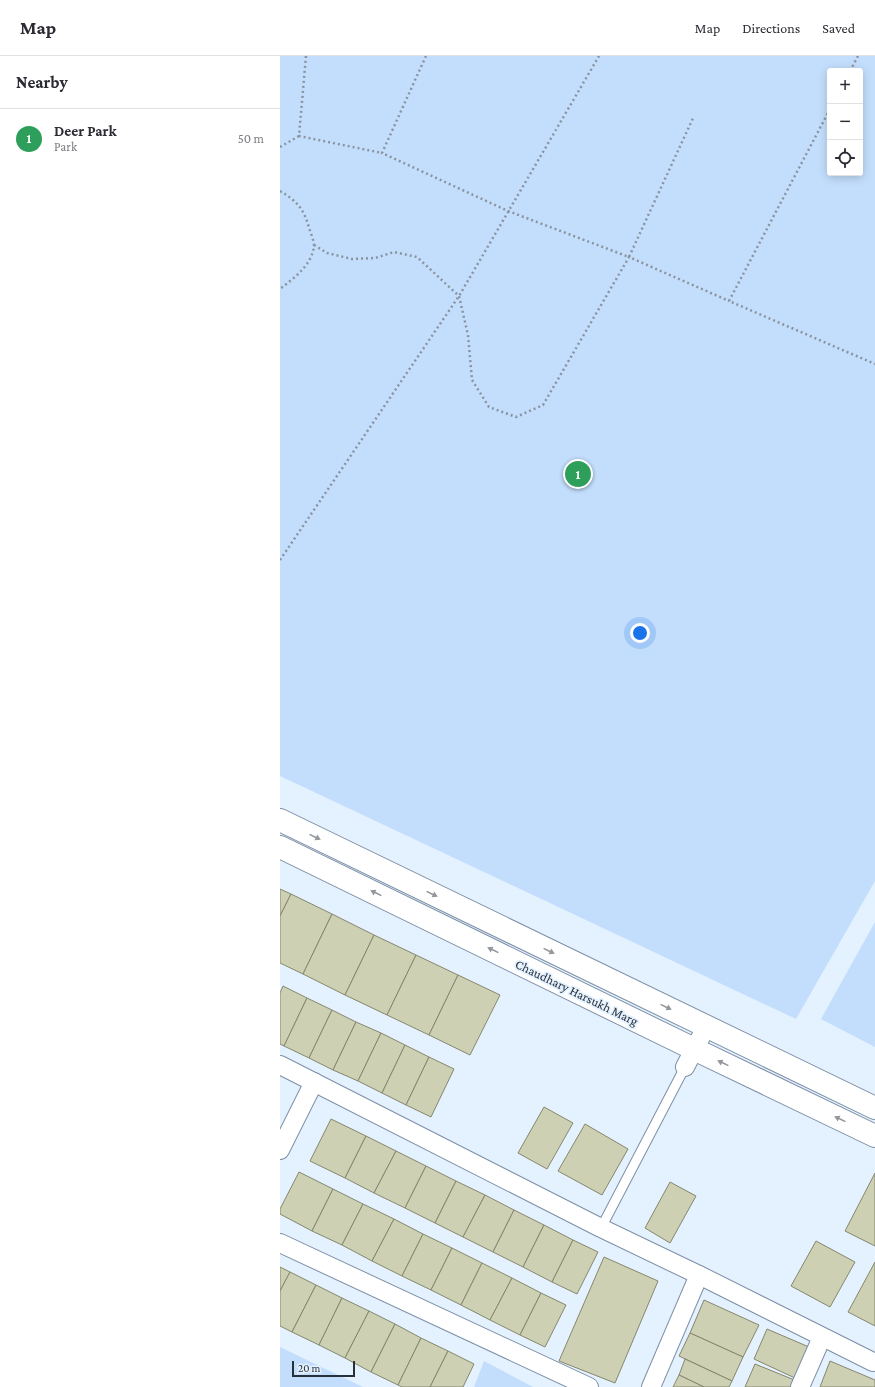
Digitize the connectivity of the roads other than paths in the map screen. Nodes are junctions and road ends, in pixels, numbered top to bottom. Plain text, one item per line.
1 (280, 820) edge
2 (280, 847) edge
3 (706, 1027) junction
4 (690, 1058) junction
5 (280, 1065) edge
6 (314, 1082) junction
7 (875, 1108) edge
8 (875, 1136) edge
9 (280, 1150) edge
10 (601, 1228) junction
11 (280, 1243) edge
12 (699, 1275) junction
13 (822, 1337) junction
14 (873, 1362) dead end
15 (588, 1387) edge
16 (651, 1387) edge
17 (800, 1387) edge

1 -> 3 street, Chaudhary Harsukh Marg
4 -> 2 street, Chaudhary Harsukh Marg
3 - 4 street
3 - 7 street, Chaudhary Harsukh Marg
8 -> 4 street, Chaudhary Harsukh Marg
4 - 10 lane
5 - 6 street
6 - 9 street
6 - 10 street
10 - 12 street
11 - 15 street
12 - 13 street
12 - 16 street
13 - 14 street
13 - 17 street

